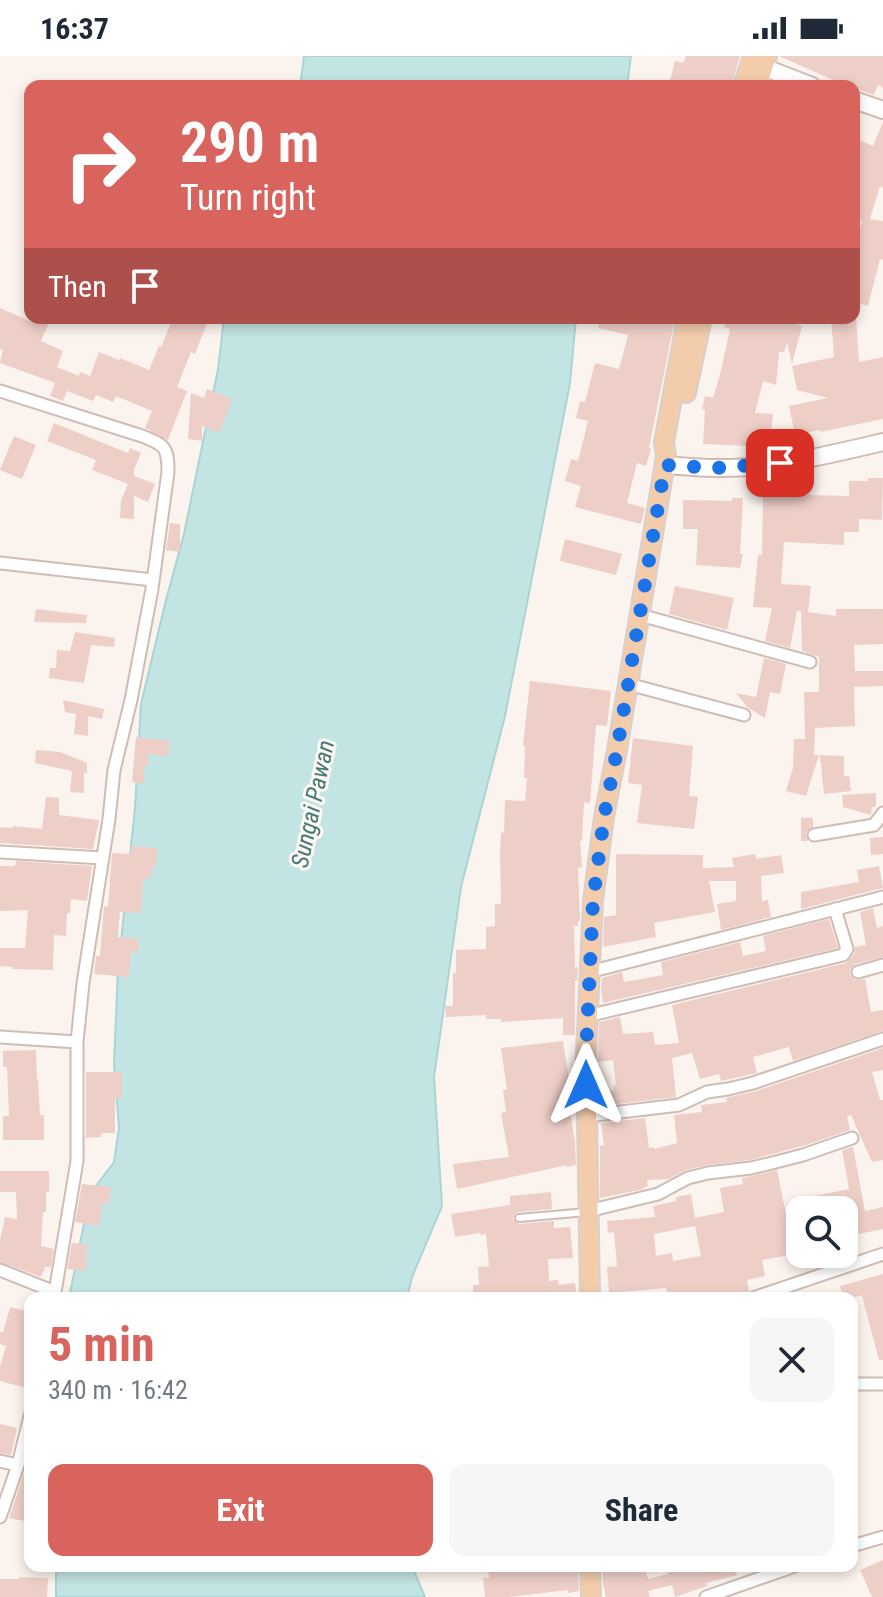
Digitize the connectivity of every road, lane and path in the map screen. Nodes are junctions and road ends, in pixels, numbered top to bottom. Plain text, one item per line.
1 (761, 60) edge
2 (747, 80) edge
3 (758, 80) edge
4 (800, 80) edge
5 (860, 102) edge
6 (883, 110) edge
7 (687, 324) edge
8 (699, 324) edge
9 (687, 353) junction
10 (0, 391) edge
11 (883, 442) edge
12 (667, 452) junction
13 (0, 563) edge
14 (153, 580) junction
15 (640, 615) junction
16 (810, 662) dead end
17 (628, 684) junction
18 (744, 715) dead end
19 (883, 813) edge
20 (814, 835) dead end
21 (0, 852) edge
22 (102, 858) junction
23 (883, 897) edge
24 (835, 909) junction
25 (883, 965) edge
26 (589, 972) junction
27 (858, 972) dead end
28 (587, 1016) junction
29 (0, 1037) edge
30 (883, 1039) edge
31 (77, 1042) junction
32 (587, 1116) junction
33 (852, 1138) dead end
34 (588, 1211) junction
35 (519, 1218) dead end
36 (883, 1254) edge
37 (0, 1270) edge
38 (48, 1292) edge
39 (55, 1292) edge
40 (590, 1292) edge
41 (771, 1292) edge
42 (858, 1384) edge
43 (883, 1384) edge
44 (24, 1440) edge
45 (0, 1461) edge
46 (18, 1465) junction
47 (0, 1517) edge
48 (883, 1537) edge
49 (858, 1544) edge
50 (590, 1572) edge
51 (778, 1572) edge
52 (591, 1597) edge
53 (706, 1597) edge

1 - 2 main road
1 - 3 main road
1 - 4 street
5 - 6 street
7 - 9 main road
8 - 9 main road
9 - 12 main road
10 - 14 street
11 - 12 street
12 - 15 main road
13 - 14 street
14 - 22 street
15 - 16 street
15 - 17 main road
17 - 18 street
17 - 26 main road
19 - 20 street
21 - 22 street
22 - 31 street
23 - 24 street
24 - 26 street
24 - 28 street
25 - 27 street
26 - 28 main road
28 - 32 main road
29 - 31 street
30 - 32 street
31 - 39 street
32 - 34 main road
33 - 34 street
34 - 35 lane
34 - 40 main road
36 - 41 street
37 - 38 street
42 - 43 street
44 - 46 street
45 - 46 street
46 - 47 street
48 - 49 street
50 - 52 main road
51 - 53 street

